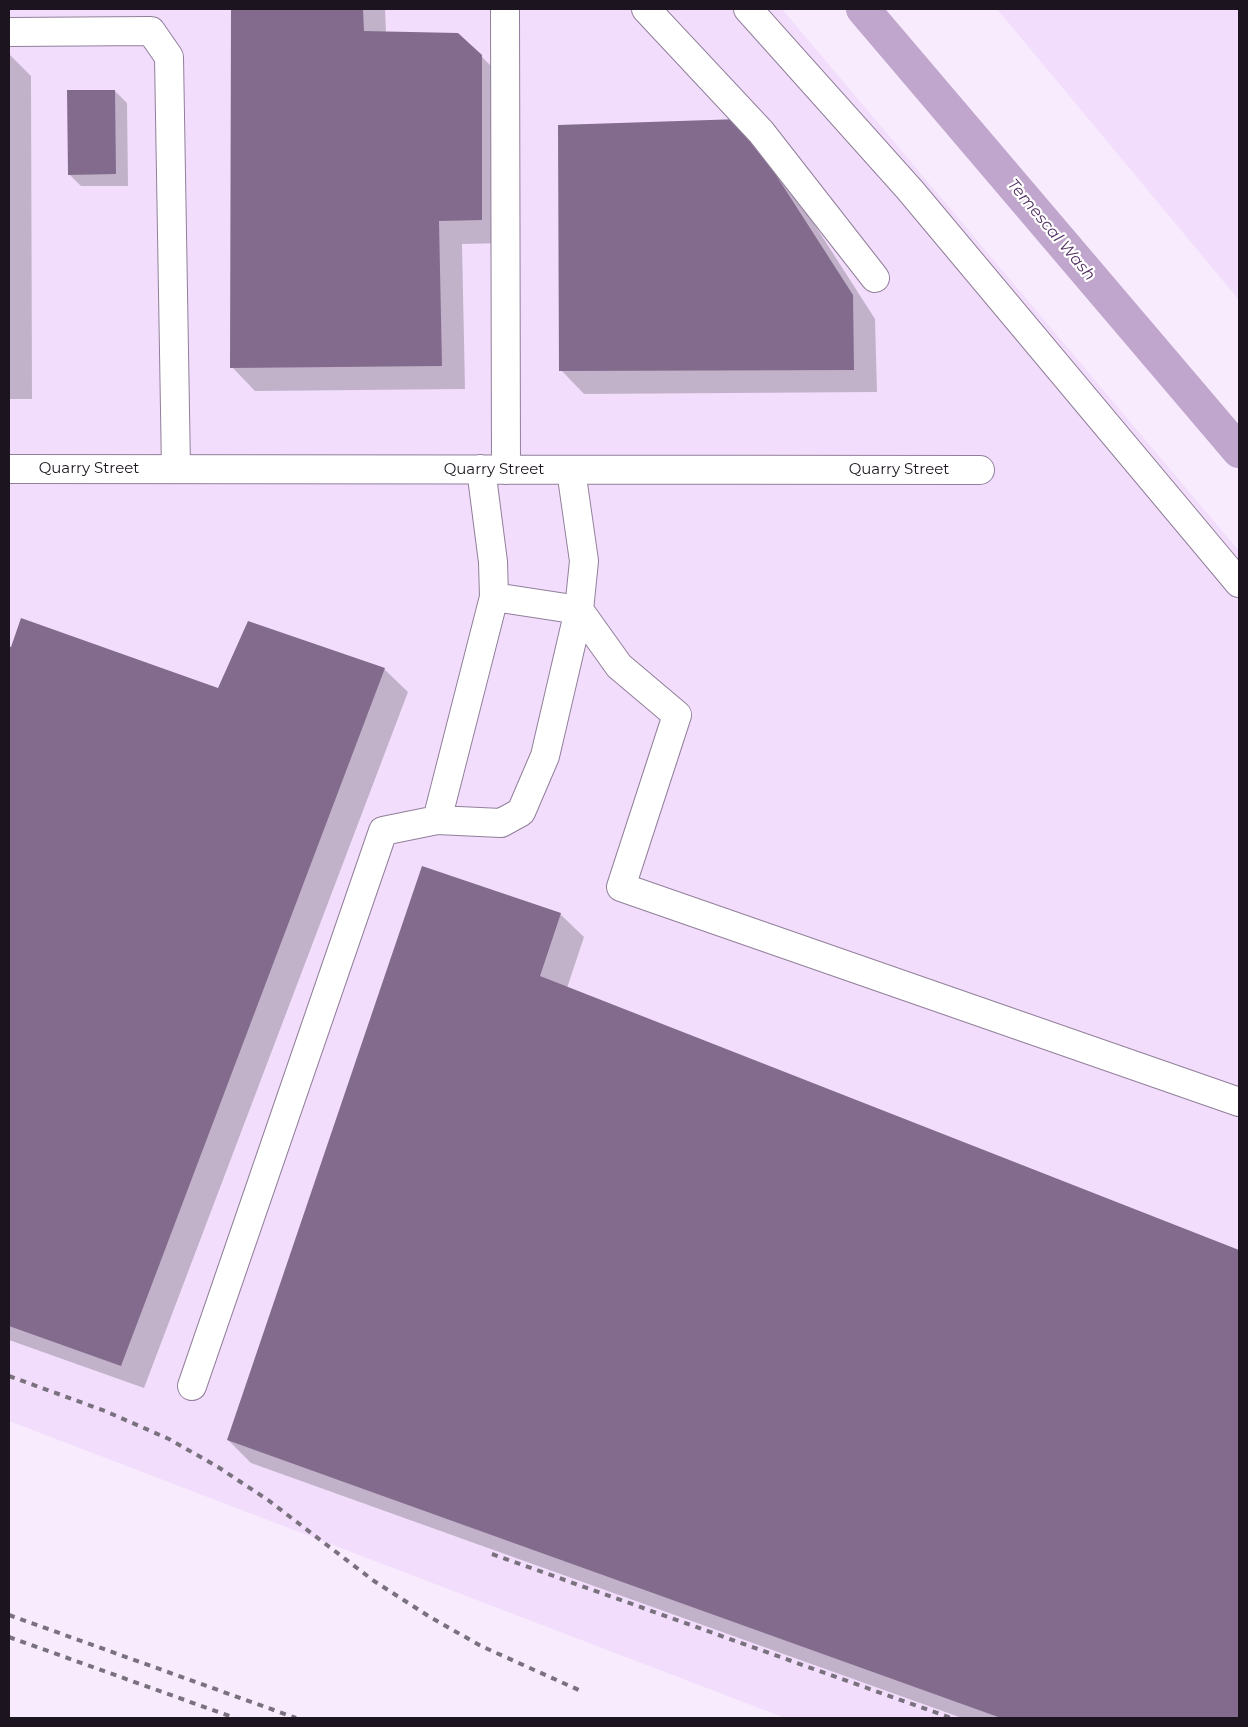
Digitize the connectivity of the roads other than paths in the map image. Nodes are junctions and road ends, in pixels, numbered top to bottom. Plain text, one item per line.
1 (505, 9) edge
2 (646, 9) edge
3 (748, 9) edge
4 (9, 32) edge
5 (875, 278) dead end
6 (9, 469) edge
7 (176, 469) junction
8 (494, 470) junction
9 (571, 470) junction
10 (980, 470) dead end
11 (1239, 583) edge
12 (494, 597) junction
13 (579, 610) junction
14 (437, 820) junction
15 (1239, 1102) edge
16 (192, 1386) dead end

1 - 8 street
2 - 5 street
3 - 11 street
4 - 7 street
6 - 7 street, Quarry Street
7 - 8 street, Quarry Street
8 - 9 street, Quarry Street
8 - 12 street
9 - 10 street, Quarry Street
9 - 13 street
12 - 13 street
12 - 14 street
13 - 14 street
13 - 15 street
14 - 16 street

